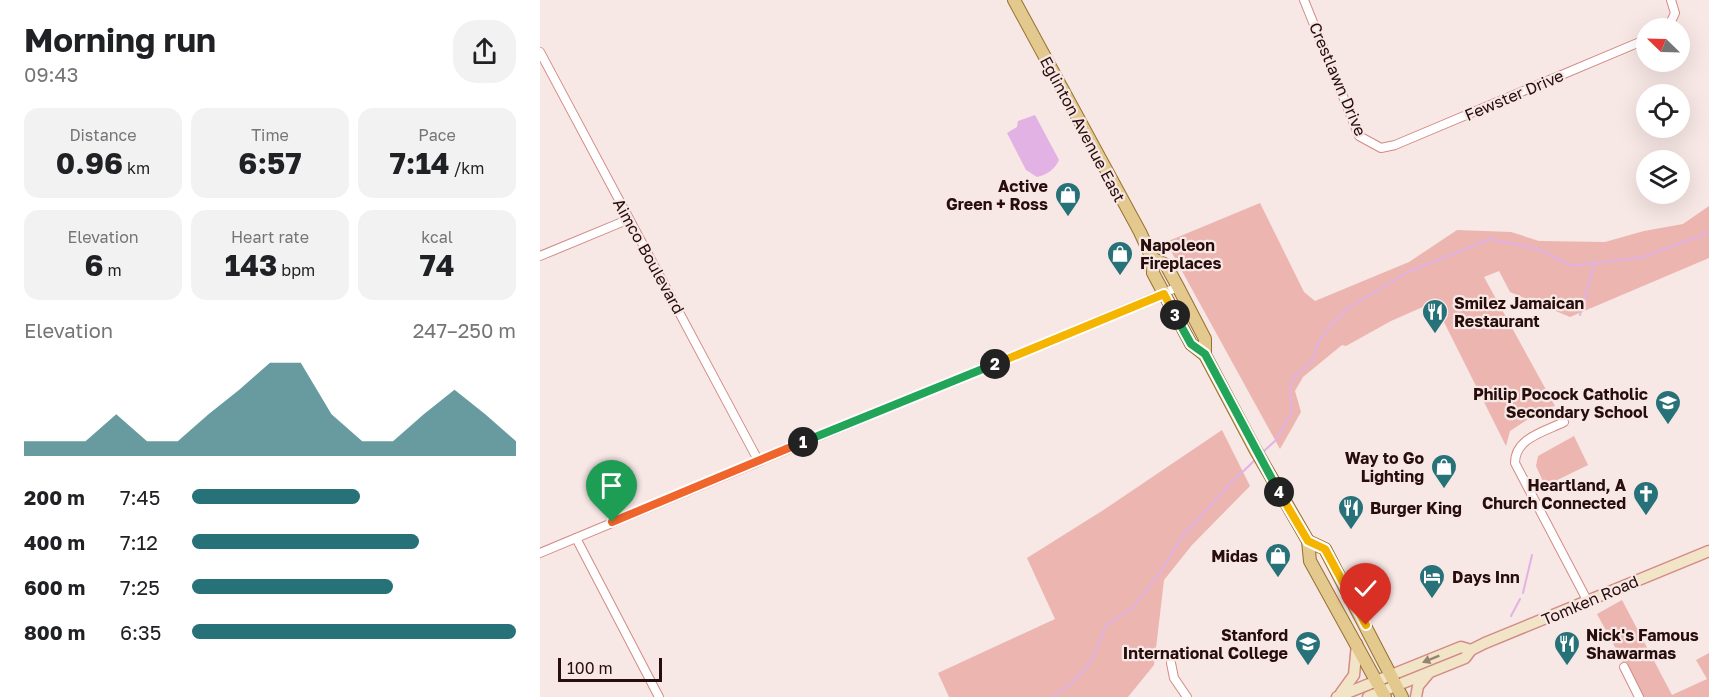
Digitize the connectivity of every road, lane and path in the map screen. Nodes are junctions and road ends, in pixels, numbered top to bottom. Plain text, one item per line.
1 (1014, 0) edge
2 (1304, 0) edge
3 (1671, 0) edge
4 (1673, 18) edge
5 (1636, 44) edge
6 (540, 52) edge
7 (1381, 148) joint
8 (627, 220) junction
9 (540, 256) edge
10 (1152, 258) junction
11 (1178, 287) junction
12 (1164, 294) junction
13 (1205, 354) junction
14 (1564, 422) dead end
15 (758, 460) junction
16 (576, 538) junction
17 (1308, 541) junction
18 (1709, 551) edge
19 (540, 553) edge
20 (1587, 600) junction
21 (1357, 644) junction
22 (1471, 650) junction
23 (1171, 663) dead end
24 (1624, 667) dead end
25 (1430, 673) junction
26 (1394, 680) junction
27 (1381, 690) edge
28 (658, 697) edge
29 (1187, 697) edge
30 (1338, 697) edge
31 (1368, 697) edge
32 (1402, 697) edge
33 (1416, 697) edge
34 (1639, 697) edge

1 - 10 main road, Eglinton Avenue East
2 - 7 street, Crestlawn Drive
3 - 4 street
5 - 7 street, Fewster Drive
6 - 8 street, Aimco Boulevard
8 - 9 street
8 - 15 street, Aimco Boulevard
10 - 11 main road, Eglinton Avenue East
10 - 12 main road, Eglinton Avenue East
11 - 12 street
11 - 13 main road, Eglinton Avenue East
12 - 13 main road, Eglinton Avenue East
12 - 15 street
13 - 17 main road, Eglinton Avenue East
14 - 20 street
15 - 16 street
16 - 19 street
16 - 28 street
17 - 21 main road, Eglinton Avenue East
17 - 26 main road, Eglinton Avenue East
18 - 20 street, Tomken Road
20 - 22 street, Tomken Road
21 - 27 main road, Eglinton Avenue East
21 - 30 street
22 - 25 street, Tomken Road
22 -> 26 street, Tomken Road
23 - 29 street
24 - 34 street
25 - 26 street, Tomken Road
25 - 33 street
26 - 27 street, Tomken Road
26 - 32 main road, Eglinton Avenue East
27 - 30 street, Tomken Road
27 - 31 street, Tomken Road

